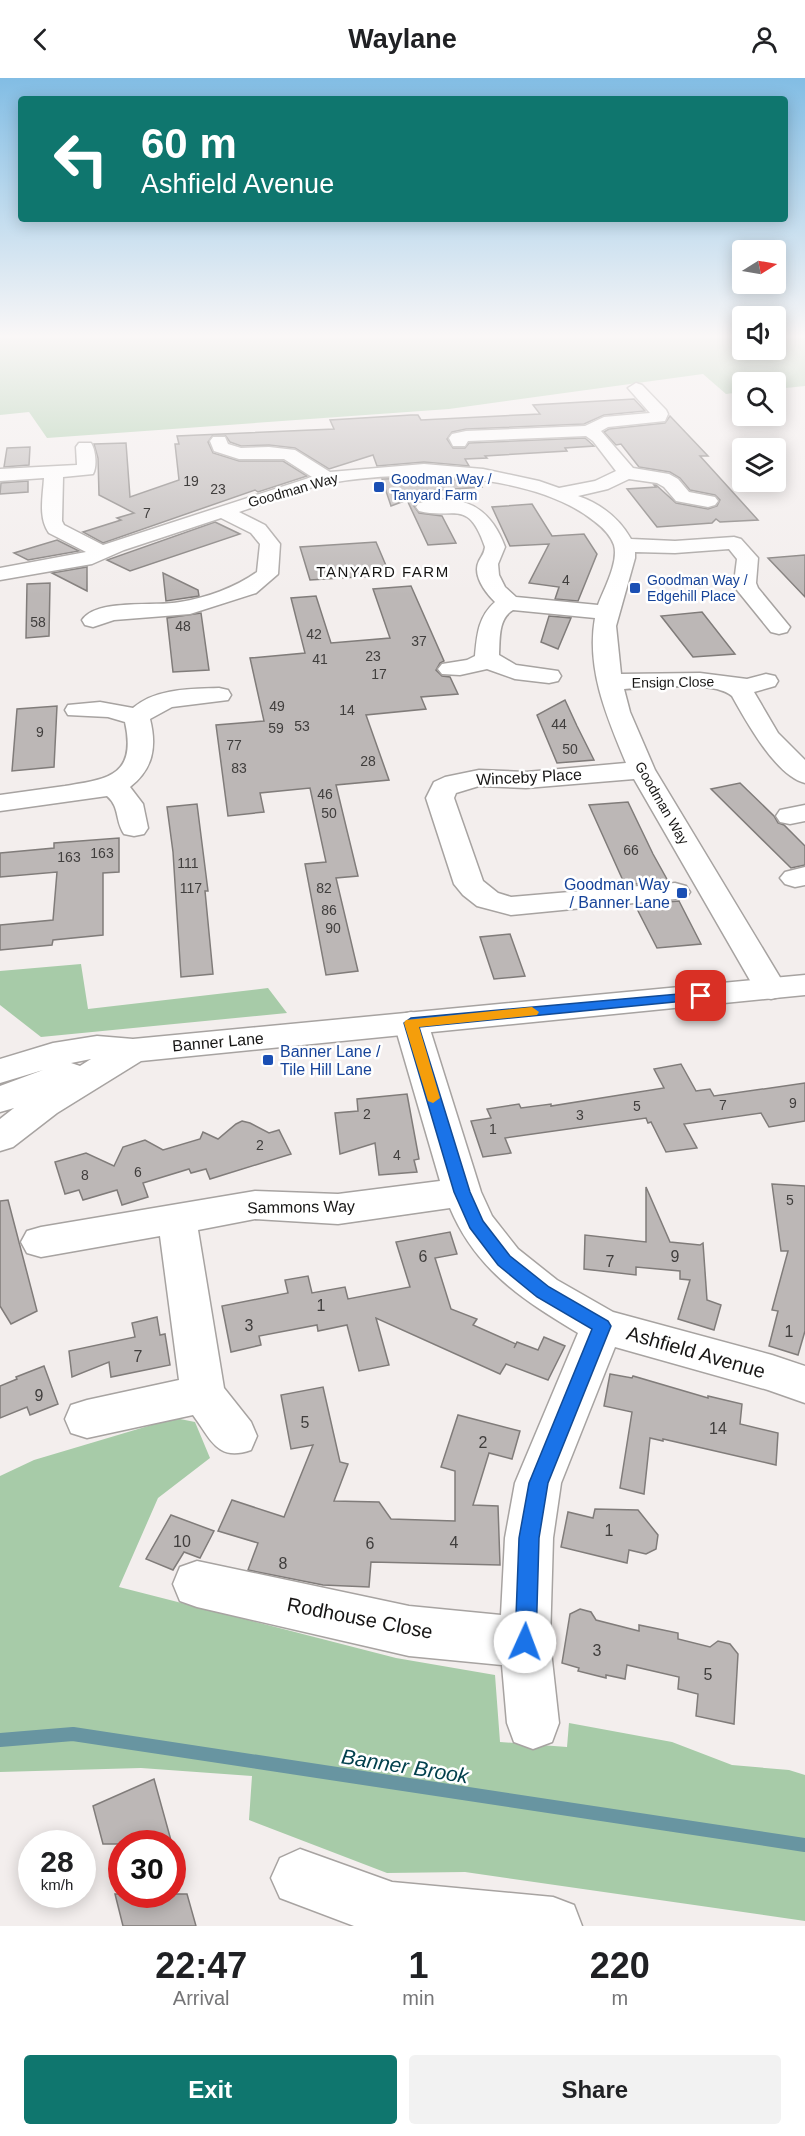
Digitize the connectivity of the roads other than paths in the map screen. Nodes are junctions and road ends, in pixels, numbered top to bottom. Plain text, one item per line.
1 (602, 423) edge
2 (443, 425) dead end
3 (589, 430) junction
4 (219, 441) dead end
5 (85, 447) dead end
6 (54, 472) junction
7 (627, 473) junction
8 (0, 475) edge
9 (327, 478) junction
10 (559, 494) junction
11 (683, 497) junction
12 (708, 501) dead end
13 (426, 507) dead end
14 (666, 507) dead end
15 (222, 511) junction
16 (755, 539) dead end
17 (734, 543) junction
18 (624, 545) junction
19 (103, 553) junction
20 (0, 574) edge
21 (510, 603) junction
22 (102, 612) dead end
23 (607, 613) junction
24 (765, 620) dead end
25 (487, 657) junction
26 (450, 669) dead end
27 (549, 676) dead end
28 (766, 681) dead end
29 (609, 682) junction
30 (735, 686) junction
31 (219, 695) dead end
32 (77, 710) dead end
33 (137, 718) junction
34 (642, 770) junction
35 (805, 775) edge
36 (112, 787) junction
37 (0, 803) edge
38 (134, 828) dead end
39 (675, 892) dead end
40 (805, 985) edge
41 (771, 989) junction
42 (411, 1023) junction
43 (133, 1050) junction
44 (0, 1071) edge
45 (0, 1100) edge
46 (0, 1138) edge
47 (462, 1192) junction
48 (177, 1220) junction
49 (41, 1242) dead end
50 (602, 1326) junction
51 (805, 1385) edge
52 (202, 1394) junction
53 (87, 1419) dead end
54 (235, 1436) dead end
55 (197, 1584) dead end
56 (525, 1642) junction
57 (533, 1723) dead end
58 (300, 1878) dead end
59 (391, 1918) edge
60 (553, 1926) edge

1 - 3 street
2 - 3 street
3 - 7 street
4 - 9 street
5 - 6 street
6 - 8 street
6 - 19 street
7 - 10 street
7 - 11 street
9 - 10 street, Goodman Way
9 - 15 street, Goodman Way
10 - 18 street, Goodman Way
11 - 12 street
11 - 14 street
13 - 21 street
15 - 19 street, Goodman Way
15 - 22 street
16 - 17 street
17 - 18 street
17 - 24 street
18 - 23 street, Goodman Way
19 - 20 street, Goodman Way
21 - 23 street
21 - 25 street
23 - 29 street, Goodman Way
25 - 26 street
25 - 27 street
28 - 30 street, Ensign Close
29 - 30 street, Ensign Close
29 - 34 street, Goodman Way
30 - 35 street, Ensign Close
31 - 33 street
32 - 33 street
33 - 36 street
34 - 39 street, Winceby Place
34 - 41 street, Goodman Way
36 - 37 street
36 - 38 street
40 - 41 street, Banner Lane
41 - 42 street, Banner Lane
42 - 43 street, Banner Lane
42 - 47 street, Ashfield Avenue
43 - 44 street, Banner Lane
43 - 45 street, Banner Lane
43 - 46 street, Banner Lane
47 - 48 street, Sammons Way
47 - 50 street, Ashfield Avenue
48 - 49 street, Sammons Way
48 - 52 street
50 - 51 street, Ashfield Avenue
50 - 56 street
52 - 53 street
52 - 54 street
55 - 56 street, Rodhouse Close
56 - 57 street
58 - 59 street
59 - 60 street

